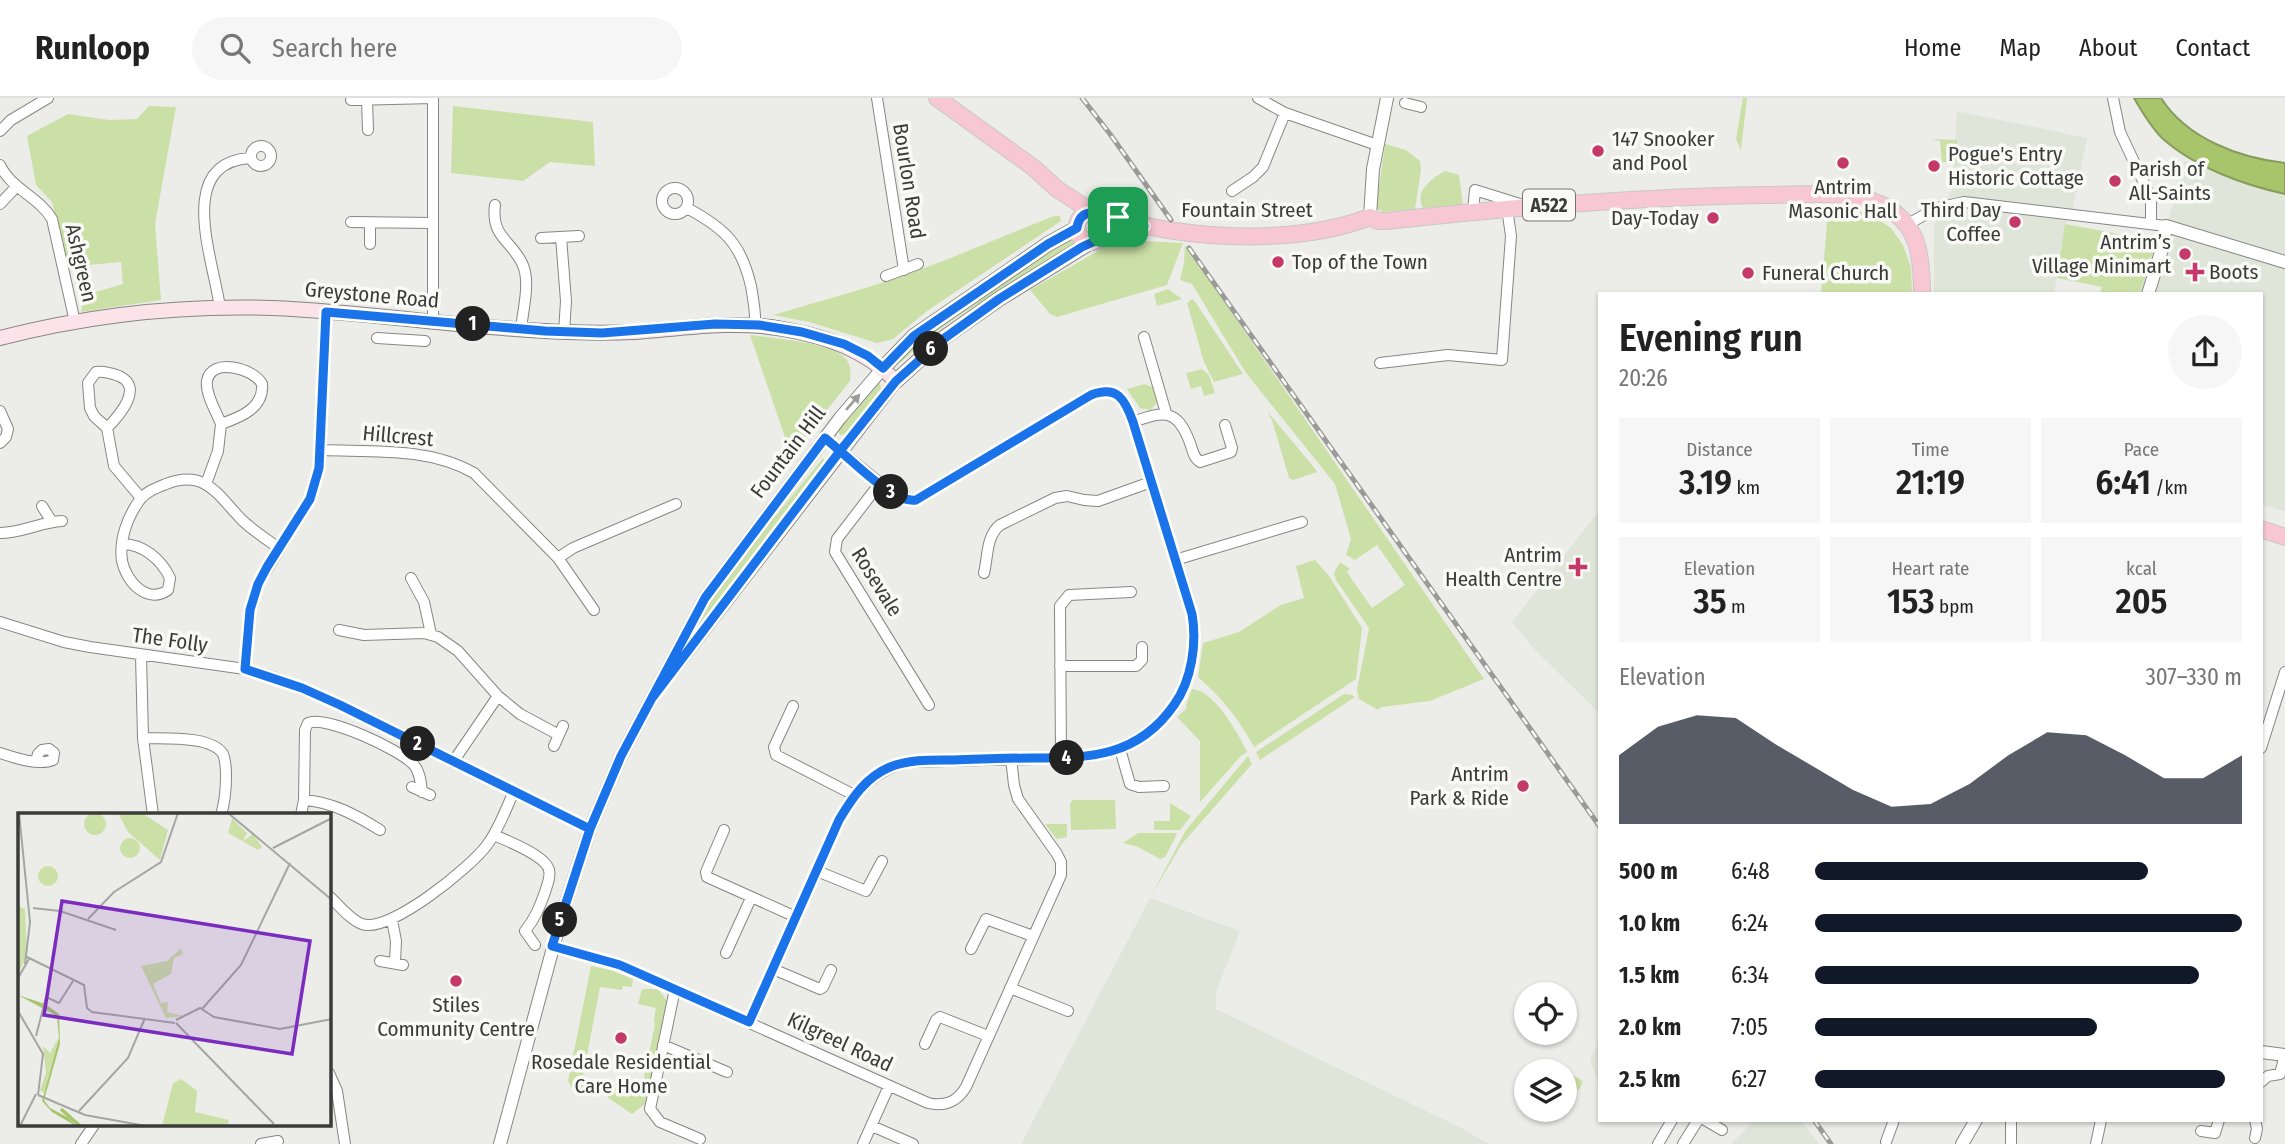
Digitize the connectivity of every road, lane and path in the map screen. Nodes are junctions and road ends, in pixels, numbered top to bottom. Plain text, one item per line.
1 (48, 98) edge
2 (433, 98) edge
3 (877, 98) edge
4 (937, 98) edge
5 (1258, 98) edge
6 (1387, 98) edge
7 (2113, 98) edge
8 (351, 100) dead end
9 (367, 100) junction
10 (31, 103) edge
11 (1405, 105) edge
12 (1421, 107) dead end
13 (1285, 113) junction
14 (368, 130) dead end
15 (0, 131) edge
16 (1377, 145) junction
17 (250, 158) dead end
18 (0, 165) edge
19 (17, 186) junction
20 (1057, 189) junction
21 (1232, 191) dead end
22 (0, 204) edge
23 (495, 205) dead end
24 (1529, 206) junction
25 (687, 208) dead end
26 (1507, 208) junction
27 (1473, 211) junction
28 (1096, 213) junction
29 (1370, 217) junction
30 (351, 222) dead end
31 (370, 223) junction
32 (433, 223) junction
33 (2151, 223) junction
34 (1908, 224) junction
35 (1077, 226) junction
36 (1144, 226) junction
37 (2166, 226) junction
38 (579, 236) dead end
39 (561, 237) junction
40 (541, 238) dead end
41 (1096, 240) junction
42 (370, 244) dead end
43 (2285, 262) edge
44 (918, 264) dead end
45 (904, 270) junction
46 (886, 276) dead end
47 (1922, 292) edge
48 (2149, 292) edge
49 (220, 308) junction
50 (326, 312) junction
51 (401, 319) junction
52 (433, 321) junction
53 (75, 322) junction
54 (755, 325) junction
55 (521, 329) junction
56 (564, 332) junction
57 (1144, 337) dead end
58 (0, 338) edge
59 (377, 338) dead end
60 (401, 339) junction
61 (425, 341) dead end
62 (1380, 363) dead end
63 (883, 368) junction
64 (896, 381) junction
65 (0, 411) edge
66 (1166, 413) junction
67 (1133, 422) junction
68 (221, 424) junction
69 (1225, 425) dead end
70 (107, 428) junction
71 (825, 438) junction
72 (0, 443) edge
73 (321, 450) junction
74 (840, 451) junction
75 (1151, 482) junction
76 (880, 483) junction
77 (206, 484) junction
78 (141, 498) junction
79 (676, 504) dead end
80 (42, 506) dead end
81 (1302, 522) dead end
82 (2263, 530) edge
83 (0, 533) edge
84 (2285, 537) edge
85 (122, 544) junction
86 (279, 548) junction
87 (558, 558) junction
88 (1175, 560) junction
89 (984, 573) dead end
90 (411, 584) dead end
91 (1131, 592) dead end
92 (594, 610) dead end
93 (0, 622) edge
94 (339, 630) dead end
95 (431, 634) junction
96 (1142, 647) dead end
97 (141, 655) junction
98 (1060, 666) junction
99 (245, 669) junction
100 (2285, 672) edge
101 (498, 696) junction
102 (652, 698) junction
103 (929, 705) dead end
104 (793, 706) dead end
105 (559, 736) dead end
106 (143, 738) junction
107 (2263, 740) edge
108 (1120, 749) junction
109 (0, 753) edge
110 (1011, 758) junction
111 (1061, 758) junction
112 (36, 761) dead end
113 (453, 762) junction
114 (1164, 786) dead end
115 (421, 791) dead end
116 (514, 791) junction
117 (855, 795) junction
118 (304, 800) junction
119 (153, 813) edge
120 (221, 813) edge
121 (301, 813) edge
122 (590, 829) junction
123 (724, 830) dead end
124 (380, 831) dead end
125 (495, 835) junction
126 (882, 861) dead end
127 (817, 871) junction
128 (331, 898) edge
129 (751, 898) junction
130 (796, 917) junction
131 (392, 920) junction
132 (1033, 936) junction
133 (535, 945) dead end
134 (552, 946) junction
135 (971, 949) dead end
136 (726, 953) dead end
137 (380, 961) dead end
138 (773, 969) junction
139 (831, 970) dead end
140 (1010, 988) junction
141 (675, 989) junction
142 (1068, 1011) dead end
143 (749, 1022) junction
144 (988, 1036) junction
145 (925, 1044) dead end
146 (663, 1045) junction
147 (2263, 1052) edge
148 (2285, 1055) edge
149 (727, 1072) dead end
150 (331, 1078) edge
151 (2263, 1080) edge
152 (889, 1086) junction
153 (1671, 1122) edge
154 (1697, 1122) edge
155 (1708, 1122) edge
156 (1893, 1122) edge
157 (1975, 1122) edge
158 (2011, 1122) edge
159 (2101, 1122) edge
160 (2218, 1122) edge
161 (2255, 1122) edge
162 (93, 1126) edge
163 (872, 1126) junction
164 (1722, 1130) dead end
165 (2201, 1131) dead end
166 (2255, 1138) dead end
167 (700, 1139) dead end
168 (278, 1142) dead end
169 (1886, 1142) dead end
170 (1661, 1143) edge
171 (81, 1144) edge
172 (261, 1144) edge
173 (345, 1144) edge
174 (500, 1144) edge
175 (863, 1144) edge
176 (913, 1144) edge
177 (1683, 1144) edge
178 (1962, 1144) edge
179 (2011, 1144) edge
180 (2096, 1144) edge

1 - 10 street
2 - 9 street
2 - 32 street
3 - 45 street, Bourlon Road
4 - 20 main road, A522
5 - 13 street
6 - 16 street
7 - 33 street
8 - 9 street
9 - 14 street
10 - 15 street
11 - 12 street
13 - 16 street
13 - 21 street
16 - 29 street
17 - 49 street
18 - 19 street, Ashgreen
19 - 22 street
19 - 53 street, Ashgreen
20 - 28 main road, A522
20 - 35 main road, A522
23 - 55 street
24 - 26 main road, Fountain Street / A522
24 - 27 street, Fountain Street
24 - 34 main road, Fountain Street / A522
25 - 54 street
26 - 27 main road, Fountain Street / A522
26 - 62 street
27 - 29 main road, Fountain Street / A522
28 - 35 main road
28 - 36 main road, Fountain Street / A522
28 - 41 main road
29 - 36 main road, Fountain Street / A522
30 - 31 street
31 - 32 street
31 - 42 street
32 - 52 street
33 - 34 street
33 - 37 street
34 - 47 main road
35 - 41 main road, A522
35 - 63 main road, Fountain Hill
36 - 41 main road, Fountain Street / A522
37 - 43 street
37 - 48 street
38 - 39 street
39 - 40 street
39 - 56 street
41 - 64 main road, Fountain Hill
44 - 45 street, Bourlon Road
45 - 46 street, Bourlon Road
49 - 50 main road, Greystone Road
49 - 53 main road, Greystone Road
50 - 51 main road, Greystone Road
50 - 73 street
51 - 52 main road, Greystone Road
51 - 60 street
52 - 55 main road, Greystone Road
53 - 58 main road, Greystone Road
54 - 56 main road, Greystone Road
54 - 63 main road, Greystone Road
55 - 56 main road, Greystone Road
57 - 66 street
59 - 60 street
60 - 61 street
63 - 64 main road, Greystone Road
71 -> 63 street, Fountain Hill
64 - 74 street, Fountain Hill
65 - 72 street
66 - 67 street
66 - 69 street
67 - 75 street
67 - 76 street
68 - 68 street
68 - 77 street
70 - 70 street
70 - 78 street
71 - 74 street
71 - 102 street, Fountain Hill
73 - 86 street
73 - 87 street, Hillcrest
74 - 76 street
74 - 102 street, Fountain Hill
75 - 88 street
75 - 89 street
76 - 103 street, Rosevale
77 - 78 street
77 - 86 street
78 - 85 street
79 - 87 street
80 - 83 street
81 - 88 street
82 - 84 main road
85 - 85 street
86 - 99 street
87 - 92 street, Hillcrest
88 - 108 street
90 - 95 street
91 - 98 street
93 - 97 street, The Folly
94 - 95 street
95 - 101 street
96 - 98 street
97 - 99 street, The Folly
97 - 106 street
98 - 111 street
99 - 113 street, The Folly
100 - 107 street
101 - 105 street
101 - 113 street
102 - 122 street, Fountain Hill
104 - 117 street
106 - 119 street
106 - 120 street
108 - 111 street
108 - 114 street
109 - 112 street
110 - 111 street
110 - 117 street
110 - 132 street, Kilgreel Road
113 - 116 street, The Folly
115 - 118 street
116 - 122 street, The Folly
116 - 125 street
117 - 127 street
118 - 121 street
118 - 124 street
122 - 134 street, Fountain Hill
123 - 129 street
125 - 131 street
125 - 133 street
126 - 127 street
127 - 130 street
128 - 131 street
129 - 130 street
129 - 136 street
130 - 138 street
131 - 137 street
132 - 135 street
132 - 140 street, Kilgreel Road
134 - 141 street, Kilgreel Road
134 - 174 street, Fountain Hill
138 - 139 street
138 - 143 street
140 - 142 street
140 - 144 street, Kilgreel Road
141 - 143 street, Kilgreel Road
141 - 146 street
143 - 152 street, Kilgreel Road
144 - 145 street
144 - 152 street, Kilgreel Road
146 - 149 street
146 - 167 street
147 - 148 street
148 - 151 street
150 - 173 street
152 - 163 street
153 - 170 street
154 - 177 street
155 - 164 street
156 - 169 street
157 - 178 street
158 - 179 street
159 - 180 street
160 - 165 street
161 - 166 street
162 - 171 street
163 - 175 street
163 - 176 street
168 - 172 street

